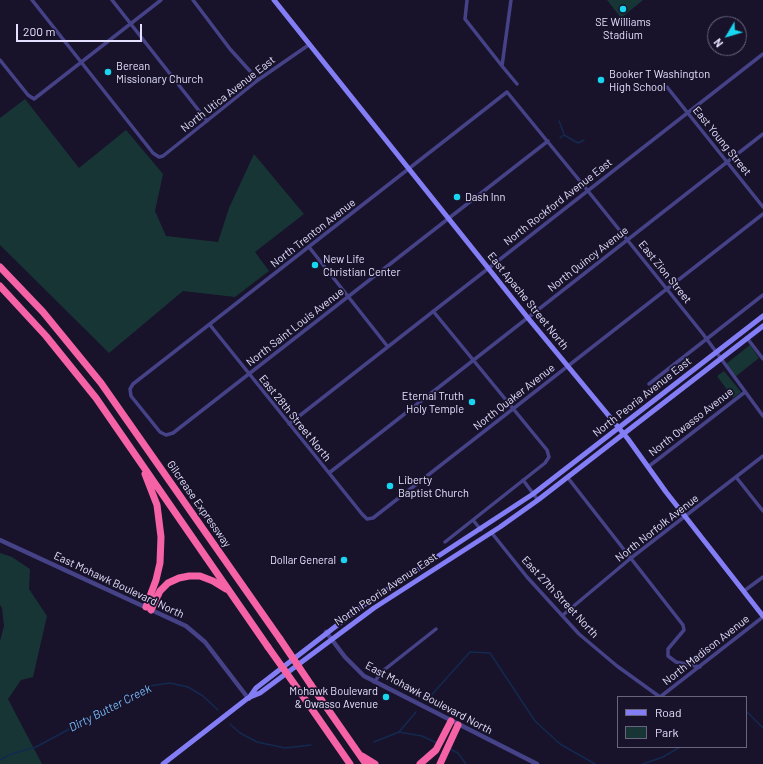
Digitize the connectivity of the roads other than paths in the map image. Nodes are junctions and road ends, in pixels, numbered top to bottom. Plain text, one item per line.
1 (32, 0) edge
2 (112, 0) edge
3 (161, 0) edge
4 (193, 0) edge
5 (274, 0) edge
6 (467, 0) edge
7 (511, 0) edge
8 (131, 24) junction
9 (310, 44) junction
10 (763, 54) edge
11 (0, 60) edge
12 (81, 63) junction
13 (502, 66) junction
14 (258, 80) junction
15 (517, 84) dead end
16 (667, 87) dead end
17 (507, 92) joint
18 (687, 113) junction
19 (207, 121) junction
20 (763, 134) edge
21 (548, 141) junction
22 (727, 162) junction
23 (408, 169) junction
24 (588, 191) junction
25 (763, 207) edge
26 (763, 214) edge
27 (448, 218) junction
28 (627, 240) junction
29 (309, 247) junction
30 (0, 267) edge
31 (488, 268) junction
32 (0, 286) edge
33 (667, 289) junction
34 (763, 295) edge
35 (348, 296) junction
36 (433, 311) junction
37 (763, 316) edge
38 (528, 318) junction
39 (210, 325) junction
40 (763, 326) edge
41 (747, 338) junction
42 (706, 339) junction
43 (388, 347) junction
44 (716, 353) junction
45 (762, 356) edge
46 (720, 359) junction
47 (474, 360) junction
48 (568, 366) junction
49 (249, 375) junction
50 (649, 384) dead end
51 (745, 392) junction
52 (513, 409) junction
53 (763, 416) edge
54 (289, 424) junction
55 (618, 429) junction
56 (624, 434) junction
57 (166, 435) joint
58 (763, 456) edge
59 (140, 461) junction
60 (648, 467) junction
61 (329, 473) junction
62 (736, 477) junction
63 (568, 478) junction
64 (523, 480) junction
65 (533, 494) junction
66 (538, 500) junction
67 (763, 511) edge
68 (685, 517) junction
69 (369, 519) joint
70 (473, 520) junction
71 (481, 530) junction
72 (492, 532) junction
73 (0, 540) edge
74 (445, 542) dead end
75 (631, 558) junction
76 (763, 577) edge
77 (230, 591) junction
78 (744, 592) junction
79 (149, 608) junction
80 (563, 615) junction
81 (763, 617) edge
82 (436, 629) dead end
83 (326, 632) junction
84 (331, 639) junction
85 (700, 667) junction
86 (374, 682) junction
87 (659, 696) edge
88 (661, 696) edge
89 (248, 698) junction
90 (451, 721) junction
91 (458, 725) junction
92 (359, 754) junction
93 (163, 764) edge
94 (350, 764) edge
95 (366, 764) edge
96 (375, 764) edge
97 (420, 764) edge
98 (440, 764) edge
99 (537, 764) edge

1 - 12 street
2 - 8 street
3 - 8 street
4 - 14 street
5 - 9 main road, East Apache Street North
6 - 13 street
7 - 13 street
8 - 12 street
8 - 19 street
9 - 14 street, North Utica Avenue East
9 - 23 main road, East Apache Street North
10 - 18 street, North Rockford Avenue East
11 - 12 street
12 - 19 street, North Utica Avenue East
13 - 15 street
14 - 19 street, North Utica Avenue East
16 - 18 street, East Young Street
17 - 21 street, East Zion Street
17 - 23 street, North Trenton Avenue
18 - 22 street, East Young Street
18 - 24 street, North Rockford Avenue East
20 - 22 street, North Quincy Avenue
21 - 24 street, East Zion Street
21 - 27 street, North Saint Louis Avenue
22 - 25 street, East Young Street
22 - 28 street, North Quincy Avenue
23 - 27 main road, East Apache Street North
23 - 29 street, North Trenton Avenue
24 - 28 street, East Zion Street
24 - 31 street, North Rockford Avenue East
26 - 33 street, North Quaker Avenue
27 - 31 main road, East Apache Street North
27 - 35 street, North Saint Louis Avenue
28 - 33 street, East Zion Street
28 - 38 street, North Quincy Avenue
29 - 35 street
29 - 39 street, North Trenton Avenue
30 - 92 highway, Gilcrease Expressway, bridge
31 - 36 street, North Rockford Avenue East
31 - 38 main road, East Apache Street North
32 - 59 highway
33 - 42 street, East Zion Street
33 - 48 street, North Quaker Avenue
34 - 42 street, North Peoria Avenue East
35 - 43 street
35 - 49 street, North Saint Louis Avenue
36 - 43 street, North Rockford Avenue East
36 - 47 street
37 - 44 main road, North Peoria Avenue East
38 - 47 street, North Quincy Avenue
38 - 48 main road, East Apache Street North
39 - 49 street, East 28th Street North
39 - 57 street, North Trenton Avenue
40 - 41 main road, North Peoria Avenue East
41 - 45 street
41 - 46 main road, North Peoria Avenue East
42 - 44 street, East Zion Street
42 - 50 street, North Peoria Avenue East
43 - 54 street, North Rockford Avenue East
44 - 46 street, East Zion Street
44 - 55 main road, North Peoria Avenue East
46 - 51 street, East Zion Street
46 - 56 main road, North Peoria Avenue East
47 - 52 street
47 - 61 street, North Quincy Avenue
48 - 52 street, North Quaker Avenue
48 - 55 main road, East Apache Street North
49 - 54 street, East 28th Street North
49 - 57 street, North Saint Louis Avenue
51 - 53 street, East Zion Street
51 - 60 street, North Owasso Avenue
52 - 64 street, North Peoria Avenue East
52 - 69 street, North Quaker Avenue
54 - 61 street, East 28th Street North
55 - 56 main road, East Apache Street North
55 - 65 main road, North Peoria Avenue East
56 - 60 main road, East Apache Street North
56 - 63 main road, North Peoria Avenue East
58 - 62 street, North Norfolk Avenue
59 - 77 highway
59 - 79 highway
60 - 68 main road, East Apache Street North
61 - 69 street, East 28th Street North
62 - 67 street
62 - 68 street, North Norfolk Avenue
63 - 66 main road, North Peoria Avenue East
63 - 75 street
64 - 65 street
64 - 70 street, North Peoria Avenue East
65 - 66 street
65 - 71 main road, North Peoria Avenue East
66 - 72 main road, North Peoria Avenue East
68 - 75 street, North Norfolk Avenue
68 - 78 main road, East Apache Street North
70 - 71 street
70 - 74 street, North Peoria Avenue East
71 - 83 main road, North Peoria Avenue East
72 - 80 street, East 27th Street North
72 - 84 main road, North Peoria Avenue East
73 - 79 street, East Mohawk Boulevard North
75 - 80 street, North Norfolk Avenue
75 - 85 street
76 - 78 street
77 - 79 highway
77 - 94 highway, bridge
78 - 81 main road, East Apache Street North
79 - 89 street, East Mohawk Boulevard North
80 - 87 street, East 27th Street North
81 - 85 street, North Madison Avenue
82 - 86 street
83 - 84 street, East Mohawk Boulevard North
83 - 89 main road, North Peoria Avenue East
84 - 86 street, East Mohawk Boulevard North
84 - 89 main road, North Peoria Avenue East
85 - 88 street, North Madison Avenue
86 - 90 street, East Mohawk Boulevard North
89 - 93 main road, North Peoria Avenue East
90 - 91 street, East Mohawk Boulevard North
90 - 97 highway
91 - 98 highway
91 - 99 street, East Mohawk Boulevard North
92 - 95 highway, Gilcrease Expressway
92 - 96 highway

